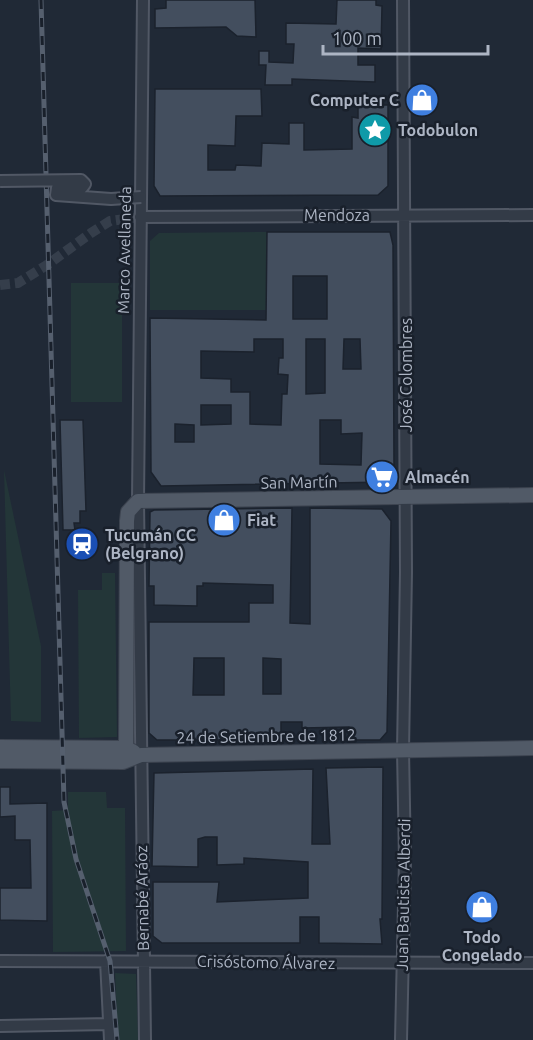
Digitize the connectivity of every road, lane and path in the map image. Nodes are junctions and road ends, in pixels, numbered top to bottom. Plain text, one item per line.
1 (143, 0) edge
2 (403, 0) edge
3 (0, 182) edge
4 (141, 197) junction
5 (405, 215) junction
6 (533, 215) edge
7 (140, 217) junction
8 (533, 495) edge
9 (406, 496) junction
10 (138, 501) junction
11 (0, 747) edge
12 (126, 748) junction
13 (533, 748) edge
14 (403, 750) junction
15 (141, 755) junction
16 (0, 761) edge
17 (143, 960) junction
18 (0, 961) edge
19 (106, 961) junction
20 (403, 963) junction
21 (533, 963) edge
22 (110, 1024) junction
23 (0, 1026) edge
24 (110, 1040) edge
25 (146, 1040) edge
26 (401, 1040) edge

1 - 4 street, Marco Avellaneda
2 - 5 street, José Colombres
3 - 4 street, bridge
4 - 7 street, Marco Avellaneda
5 - 6 street, Mendoza
5 - 7 street, Mendoza
5 - 9 street, José Colombres
7 - 10 street, Marco Avellaneda
8 - 9 main road, San Martín
9 - 10 main road, San Martín
9 - 14 street, José Colombres
10 - 12 main road, Marco Avellaneda
10 - 15 street, Marco Avellaneda
11 - 12 main road
12 - 15 main road
13 - 14 main road, 24 de Setiembre de 1812
14 - 15 main road, 24 de Setiembre de 1812
14 - 20 street, Juan Bautista Alberdi
15 - 16 main road, 24 de Setiembre de 1812
15 - 17 street, Bernabé Aráoz
17 - 19 street, Crisóstomo Álvarez
17 - 20 street, Crisóstomo Álvarez
17 - 25 street, Bernabé Aráoz
18 - 19 street, Crisóstomo Álvarez
19 - 22 street
20 - 21 street, Crisóstomo Álvarez
20 - 26 street, Juan Bautista Alberdi
22 - 23 street
22 - 24 street

